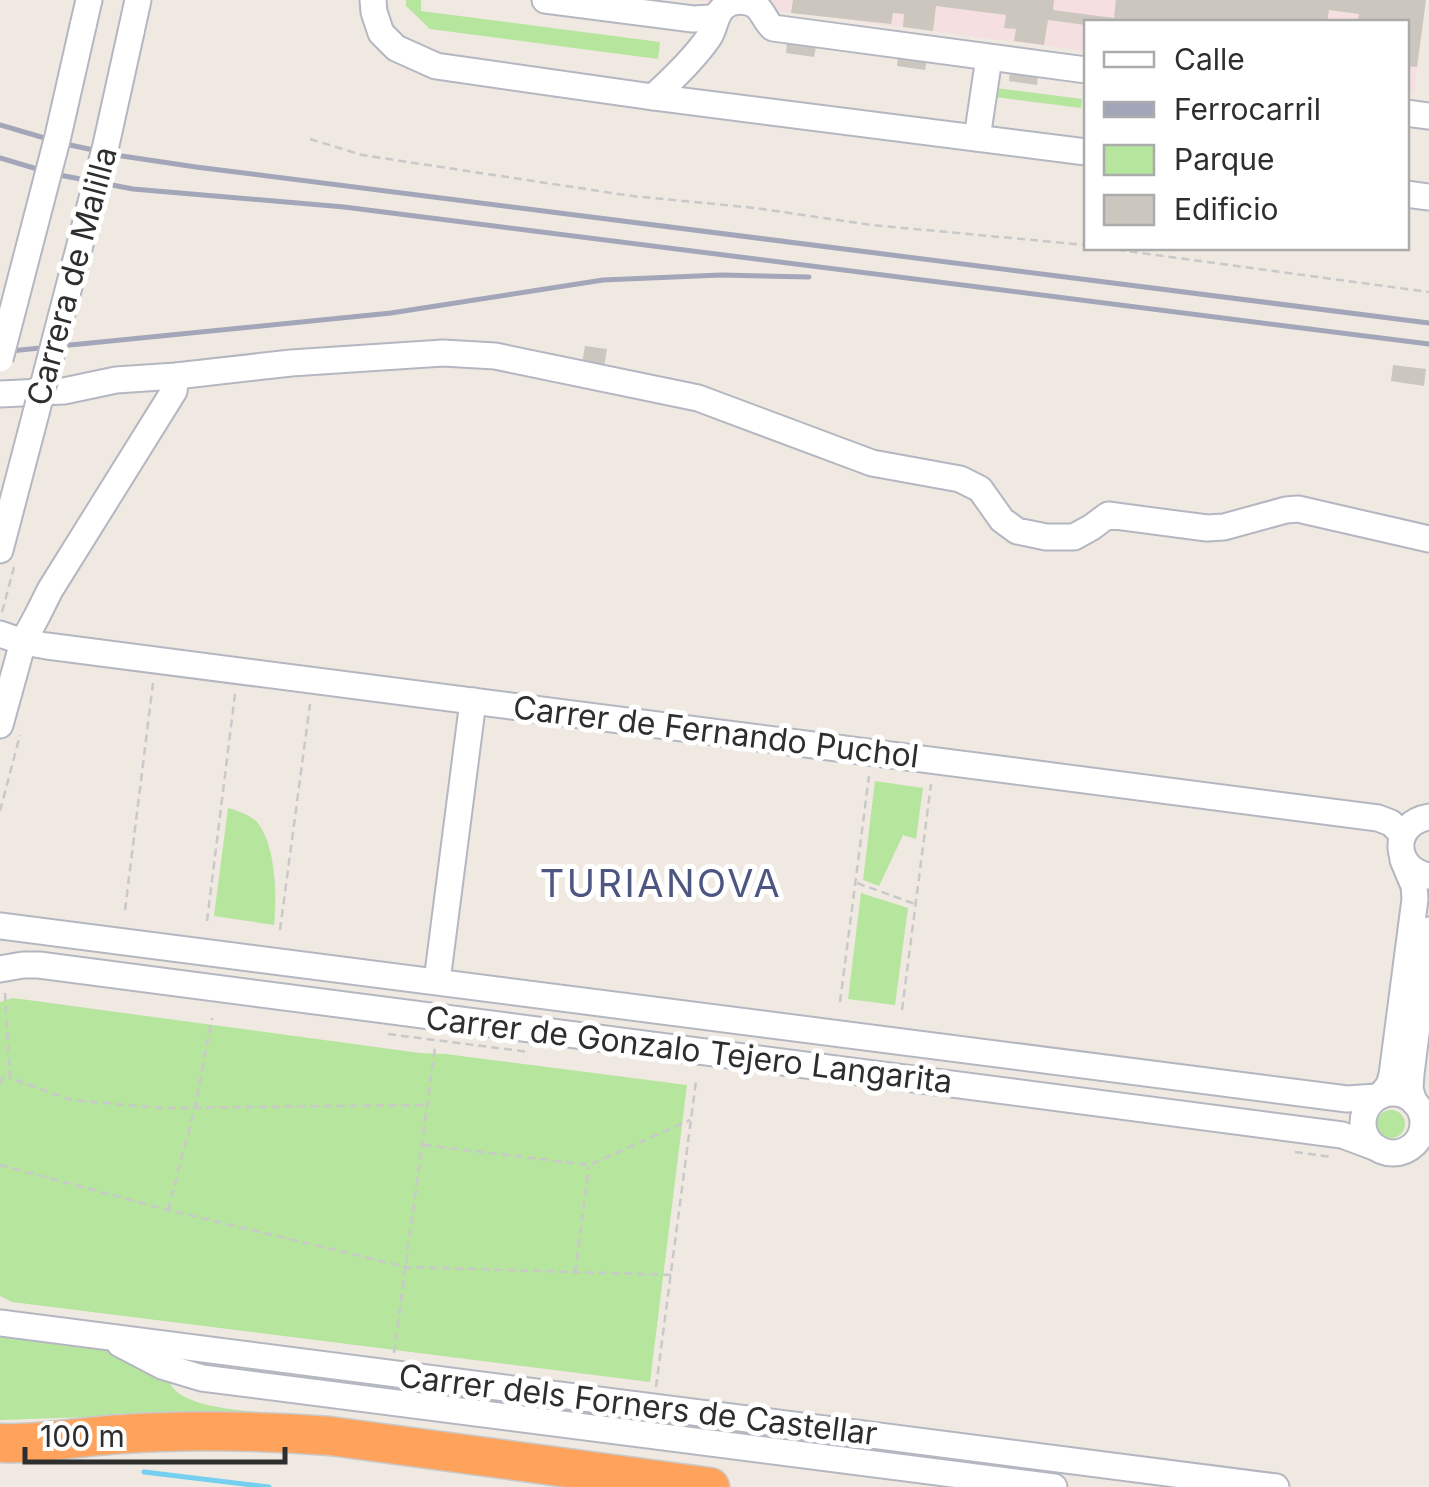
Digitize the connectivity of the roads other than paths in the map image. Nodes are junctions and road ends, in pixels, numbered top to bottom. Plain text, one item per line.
1 (89, 0) edge
2 (138, 0) edge
3 (373, 0) edge
4 (545, 0) edge
5 (742, 0) edge
6 (718, 14) junction
7 (989, 58) junction
8 (1084, 70) edge
9 (654, 97) junction
10 (977, 138) junction
11 (1084, 152) edge
12 (0, 359) edge
13 (176, 376) junction
14 (0, 394) edge
15 (1429, 539) edge
16 (0, 550) edge
17 (12, 638) edge
18 (472, 701) junction
19 (0, 725) edge
20 (1429, 817) edge
21 (1403, 848) junction
22 (1429, 876) edge
23 (0, 926) edge
24 (1429, 930) edge
25 (2, 981) edge
26 (436, 981) junction
27 (1379, 1096) junction
28 (1414, 1102) junction
29 (1377, 1148) junction
30 (0, 1323) edge
31 (102, 1336) junction
32 (276, 1432) junction
33 (0, 1443) edge
34 (0, 1466) edge
35 (710, 1487) edge
36 (1054, 1487) edge
37 (1276, 1487) edge

1 - 12 street, Carrera de Malilla, bridge
2 - 16 street, Carrera de Malilla, bridge
3 - 9 street
4 - 6 street
5 - 6 street
5 - 7 street
6 - 9 street
7 - 8 street
7 - 10 street
9 - 10 street
10 - 11 street
13 - 14 street
13 - 15 street
13 - 17 street
17 - 18 street, Carrer de Fernando Puchol
17 - 19 street
18 - 21 street, Carrer de Fernando Puchol
18 - 26 street
20 - 21 street
21 - 22 street, Carrer de Fernando Puchol
21 - 27 street
23 - 26 street, Carrer de Gonzalo Tejero Langarita
24 - 28 street
25 - 29 street, Carrer de Gonzalo Tejero Langarita
26 - 27 street, Carrer de Gonzalo Tejero Langarita
27 - 28 street
27 - 29 street
28 - 29 street
30 - 31 street, Carrer dels Forners de Castellar
31 - 36 street
31 - 37 street, Carrer dels Forners de Castellar
32 - 33 highway
32 - 34 highway
32 - 35 highway

